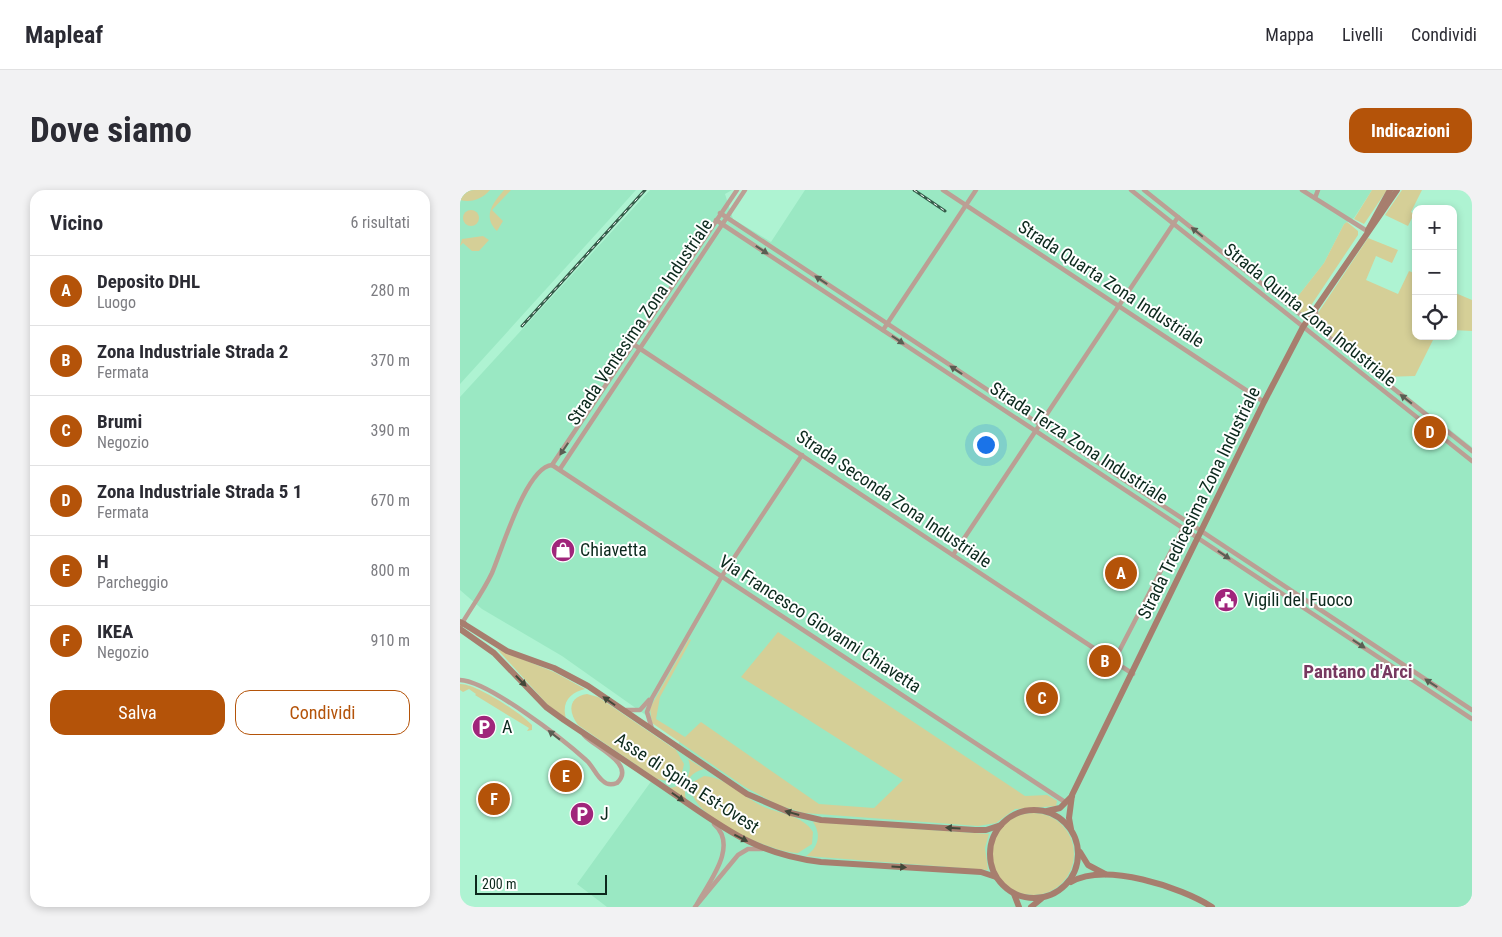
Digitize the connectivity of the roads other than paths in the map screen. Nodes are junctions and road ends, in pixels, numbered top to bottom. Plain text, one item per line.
1 (737, 190) edge
2 (745, 190) edge
3 (943, 190) edge
4 (976, 190) edge
5 (1132, 190) edge
6 (1144, 190) edge
7 (1302, 190) edge
8 (1318, 190) edge
9 (1390, 190) edge
10 (1397, 190) edge
11 (1154, 198) junction
12 (1315, 198) junction
13 (1150, 204) junction
14 (966, 205) junction
15 (720, 214) junction
16 (726, 217) junction
17 (1178, 217) junction
18 (716, 220) junction
19 (722, 224) junction
20 (1174, 224) junction
21 (744, 229) junction
22 (1367, 231) junction
23 (740, 235) junction
24 (697, 248) junction
25 (703, 252) junction
26 (779, 253) junction
27 (775, 259) junction
28 (679, 275) junction
29 (685, 279) junction
30 (1119, 306) junction
31 (1316, 306) junction
32 (867, 311) junction
33 (863, 317) junction
34 (1307, 321) junction
35 (888, 324) junction
36 (1303, 327) junction
37 (883, 330) junction
38 (1322, 332) junction
39 (633, 344) junction
40 (640, 348) junction
41 (971, 380) junction
42 (967, 386) junction
43 (1264, 402) junction
44 (1040, 425) junction
45 (1035, 432) junction
46 (1472, 451) edge
47 (802, 455) junction
48 (1472, 461) edge
49 (552, 466) junction
50 (560, 469) junction
51 (1147, 495) junction
52 (1142, 500) junction
53 (1183, 528) junction
54 (1200, 535) junction
55 (953, 555) junction
56 (722, 576) junction
57 (461, 626) edge
58 (1349, 629) junction
59 (1345, 635) junction
60 (1114, 662) junction
61 (1133, 674) junction
62 (460, 680) edge
63 (652, 698) junction
64 (622, 710) junction
65 (1472, 710) edge
66 (1472, 719) edge
67 (579, 730) junction
68 (652, 730) junction
69 (1072, 795) junction
70 (1066, 802) junction
71 (1045, 812) junction
72 (710, 819) junction
73 (1001, 825) junction
74 (1071, 829) junction
75 (1078, 848) junction
76 (762, 849) junction
77 (1111, 876) junction
78 (996, 877) junction
79 (1068, 884) junction
80 (1014, 894) junction
81 (1042, 898) junction
82 (696, 906) edge
83 (1019, 907) edge
84 (1031, 907) edge
85 (1212, 907) edge

1 - 15 street, Strada Ventesima Zona Industriale
2 - 16 street, Strada Ventesima Zona Industriale
3 - 14 street, Strada Quarta Zona Industriale
4 - 14 street
5 - 13 street, Strada Quinta Zona Industriale
6 - 11 street, Strada Quinta Zona Industriale
7 - 12 street
8 - 12 street
9 - 22 main road
10 - 22 main road
11 - 13 street
11 - 17 street, Strada Quinta Zona Industriale
12 - 22 street
13 - 20 street, Strada Quinta Zona Industriale
14 - 30 street, Strada Quarta Zona Industriale
14 - 35 street
15 - 16 street, Strada Terza Zona Industriale
15 - 18 street, Strada Ventesima Zona Industriale
16 - 19 street, Strada Ventesima Zona Industriale
16 - 21 street, Strada Terza Zona Industriale
17 - 20 street
34 -> 17 street, Strada Quinta Zona Industriale
18 - 19 street, Strada Terza Zona Industriale
18 - 24 street, Strada Ventesima Zona Industriale
19 - 23 street, Strada Terza Zona Industriale
19 - 25 street, Strada Ventesima Zona Industriale
20 - 30 street
20 - 36 street, Strada Quinta Zona Industriale
21 - 23 street
21 - 26 street, Strada Terza Zona Industriale
22 - 31 main road, Strada Tredicesima Zona Industriale
23 -> 27 street, Strada Terza Zona Industriale
24 - 25 street
24 - 28 street, Strada Ventesima Zona Industriale
25 - 29 street, Strada Ventesima Zona Industriale
26 - 27 street
32 -> 26 street, Strada Terza Zona Industriale
27 - 33 street, Strada Terza Zona Industriale
28 - 29 street
28 - 39 street, Strada Ventesima Zona Industriale
29 - 40 street, Strada Ventesima Zona Industriale
30 - 43 street, Strada Quarta Zona Industriale
30 - 44 street
31 - 34 main road, Strada Tredicesima Zona Industriale
31 - 38 street
32 - 33 street
32 - 35 street, Strada Terza Zona Industriale
33 - 37 street, Strada Terza Zona Industriale
34 - 36 main road, Strada Tredicesima Zona Industriale
34 - 38 street, Strada Quinta Zona Industriale
35 - 37 street
41 -> 35 street, Strada Terza Zona Industriale
36 - 43 main road, Strada Tredicesima Zona Industriale
36 - 48 street, Strada Quinta Zona Industriale
37 -> 42 street, Strada Terza Zona Industriale
46 -> 38 street, Strada Quinta Zona Industriale
39 - 40 street, Strada Seconda Zona Industriale
39 -> 49 street, Strada Ventesima Zona Industriale
40 - 47 street, Strada Seconda Zona Industriale
40 - 50 street, Strada Ventesima Zona Industriale
41 - 42 street
41 - 44 street, Strada Terza Zona Industriale
42 - 45 street, Strada Terza Zona Industriale
43 - 54 main road, Strada Tredicesima Zona Industriale
44 - 45 street
44 - 51 street, Strada Terza Zona Industriale
45 - 52 street, Strada Terza Zona Industriale
45 - 55 street
47 - 55 street, Strada Seconda Zona Industriale
47 - 56 street
49 - 50 street, Via Francesco Giovanni Chiavetta
49 - 57 street
50 - 56 street, Via Francesco Giovanni Chiavetta
51 - 52 street
51 - 54 street, Strada Terza Zona Industriale
52 - 53 street, Strada Terza Zona Industriale
53 - 54 street, Strada Terza Zona Industriale
53 - 60 street
54 - 58 street, Strada Terza Zona Industriale
54 -> 59 street, Strada Terza Zona Industriale
54 - 61 main road, Strada Tredicesima Zona Industriale
55 - 60 street, Strada Seconda Zona Industriale
56 - 63 street
56 - 70 street, Via Francesco Giovanni Chiavetta
64 -> 57 main road, Asse di Spina Est-Ovest
57 -> 67 main road, Asse di Spina Est-Ovest
58 - 59 street
65 -> 58 street, Strada Terza Zona Industriale
59 -> 66 street, Strada Terza Zona Industriale
60 - 61 street, Strada Seconda Zona Industriale
61 - 69 main road, Strada Tredicesima Zona Industriale
67 -> 62 street
63 - 64 street
63 - 68 street
64 - 68 main road, Asse di Spina Est-Ovest
67 -> 72 main road, Asse di Spina Est-Ovest
73 -> 68 main road, Asse di Spina Est-Ovest
69 - 70 main road
69 - 74 main road
70 - 71 main road
71 - 73 main road
71 - 74 main road
72 -> 76 main road, Asse di Spina Est-Ovest
72 - 82 street
73 - 78 main road
74 - 75 main road
75 - 77 main road
75 - 79 main road
76 -> 78 main road, Asse di Spina Est-Ovest
76 - 82 street
77 - 79 main road
77 - 85 main road
78 - 80 main road
79 - 81 main road
80 - 81 main road
80 - 83 main road
81 - 84 main road

